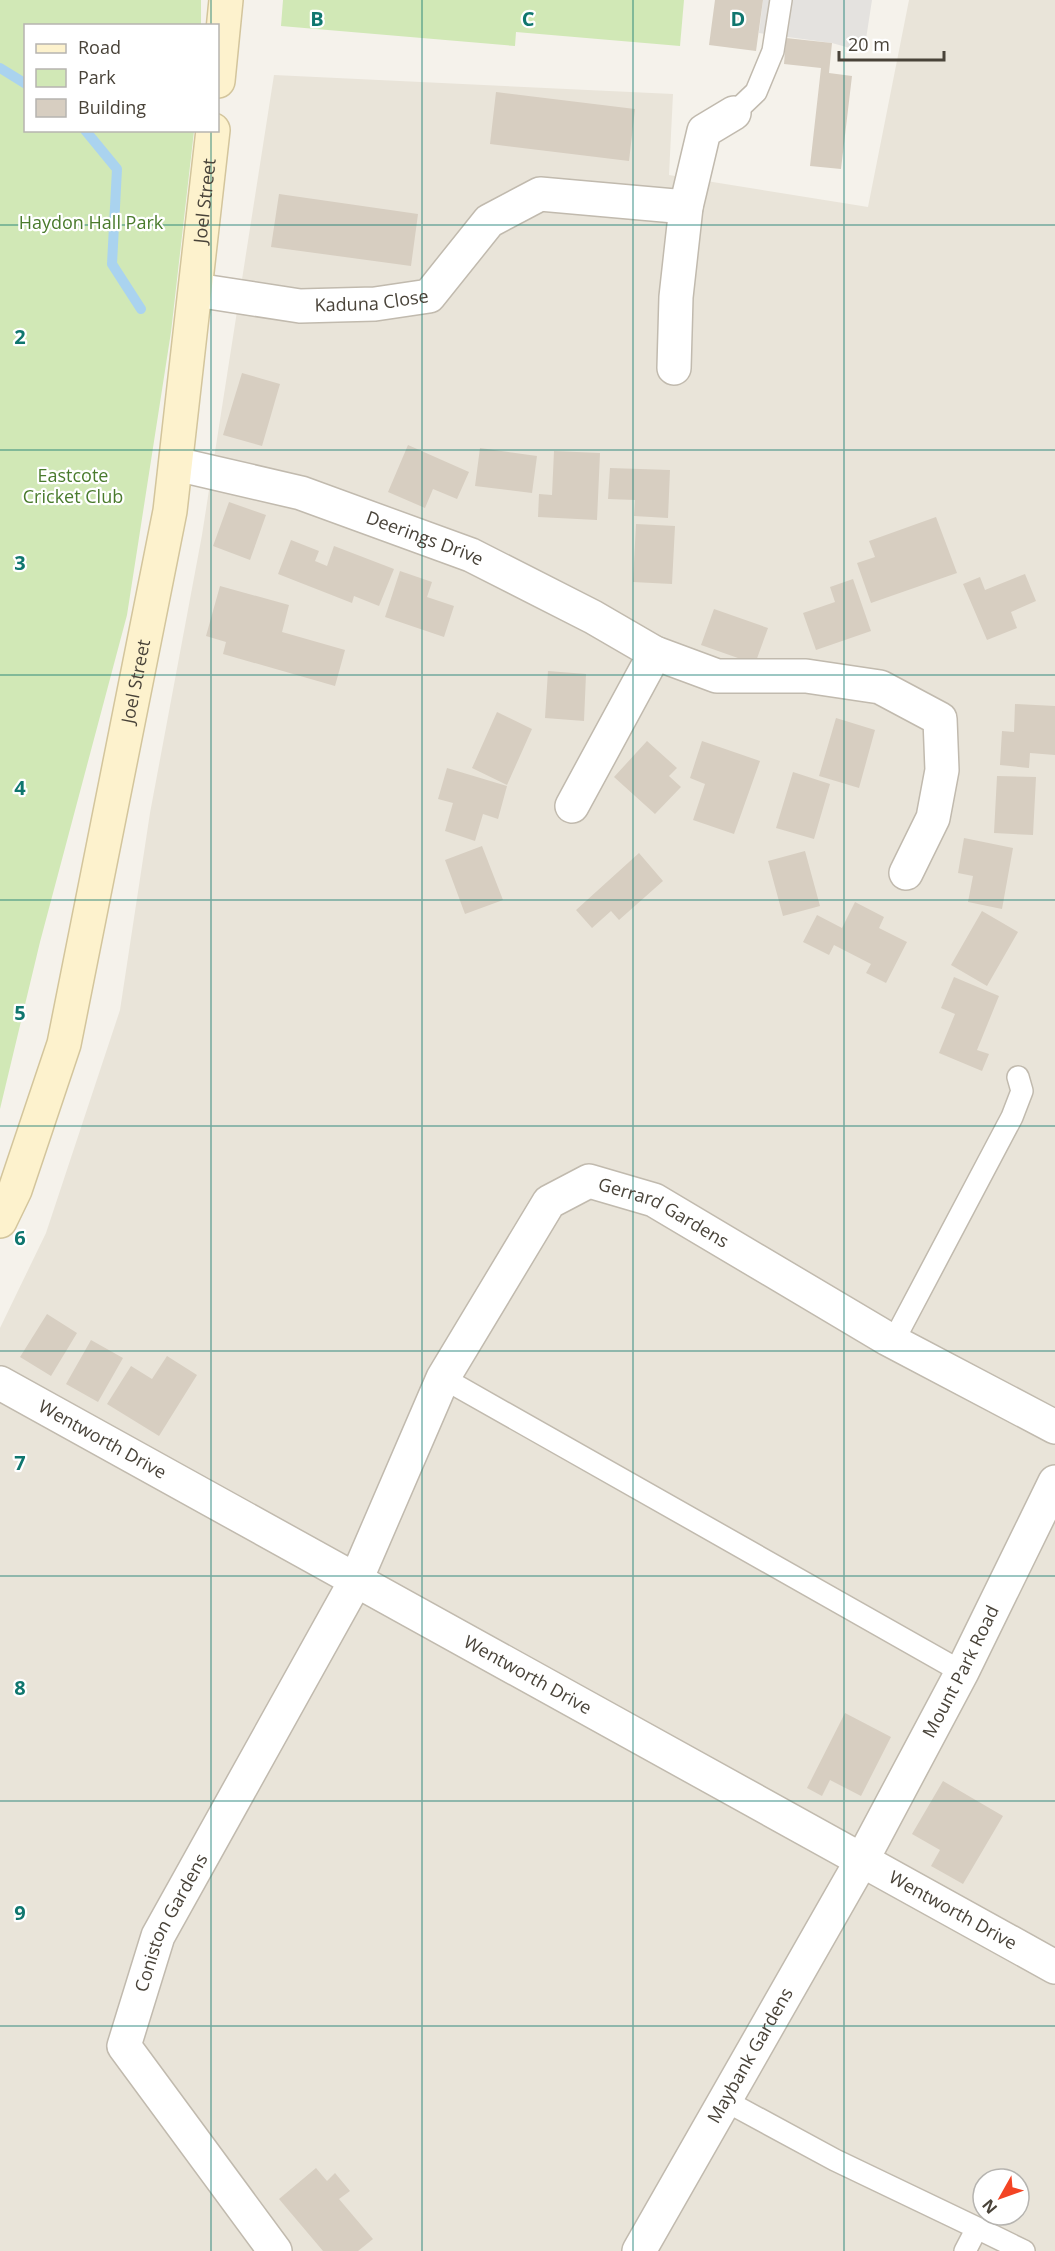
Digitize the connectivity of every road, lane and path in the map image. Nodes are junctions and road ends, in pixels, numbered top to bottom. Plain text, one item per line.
1 (226, 0) edge
2 (781, 0) edge
3 (219, 71) edge
4 (734, 113) joint
5 (213, 132) edge
6 (686, 207) junction
7 (196, 290) junction
8 (674, 368) dead end
9 (176, 464) junction
10 (656, 653) junction
11 (572, 806) dead end
12 (906, 873) dead end
13 (1018, 1077) dead end
14 (0, 1221) edge
15 (894, 1342) junction
16 (442, 1378) junction
17 (0, 1383) edge
18 (1055, 1428) edge
19 (1055, 1482) edge
20 (355, 1582) junction
21 (962, 1672) junction
22 (862, 1860) junction
23 (1055, 1967) edge
24 (726, 2101) junction
25 (977, 2228) junction
26 (274, 2251) edge
27 (639, 2251) edge
28 (965, 2251) edge
29 (1024, 2251) edge

1 - 3 main road
2 - 4 lane
4 - 6 street
5 - 7 main road, Joel Street
6 - 7 street, Kaduna Close
6 - 8 street
7 - 9 main road, Joel Street
9 - 10 street, Deerings Drive
9 - 14 main road, Joel Street
10 - 11 street
10 - 12 street, Deerings Drive
13 - 15 lane
15 - 16 street, Gerrard Gardens
15 - 18 street, Gerrard Gardens
16 - 20 street, Gerrard Gardens
16 - 21 lane
17 - 20 street, Wentworth Drive
19 - 21 street, Mount Park Road
20 - 22 street, Wentworth Drive
20 - 26 street, Coniston Gardens
21 - 22 street, Mount Park Road
22 - 23 street, Wentworth Drive
22 - 24 street, Maybank Gardens
24 - 25 lane
24 - 27 street, Maybank Gardens
25 - 28 lane
25 - 29 lane

